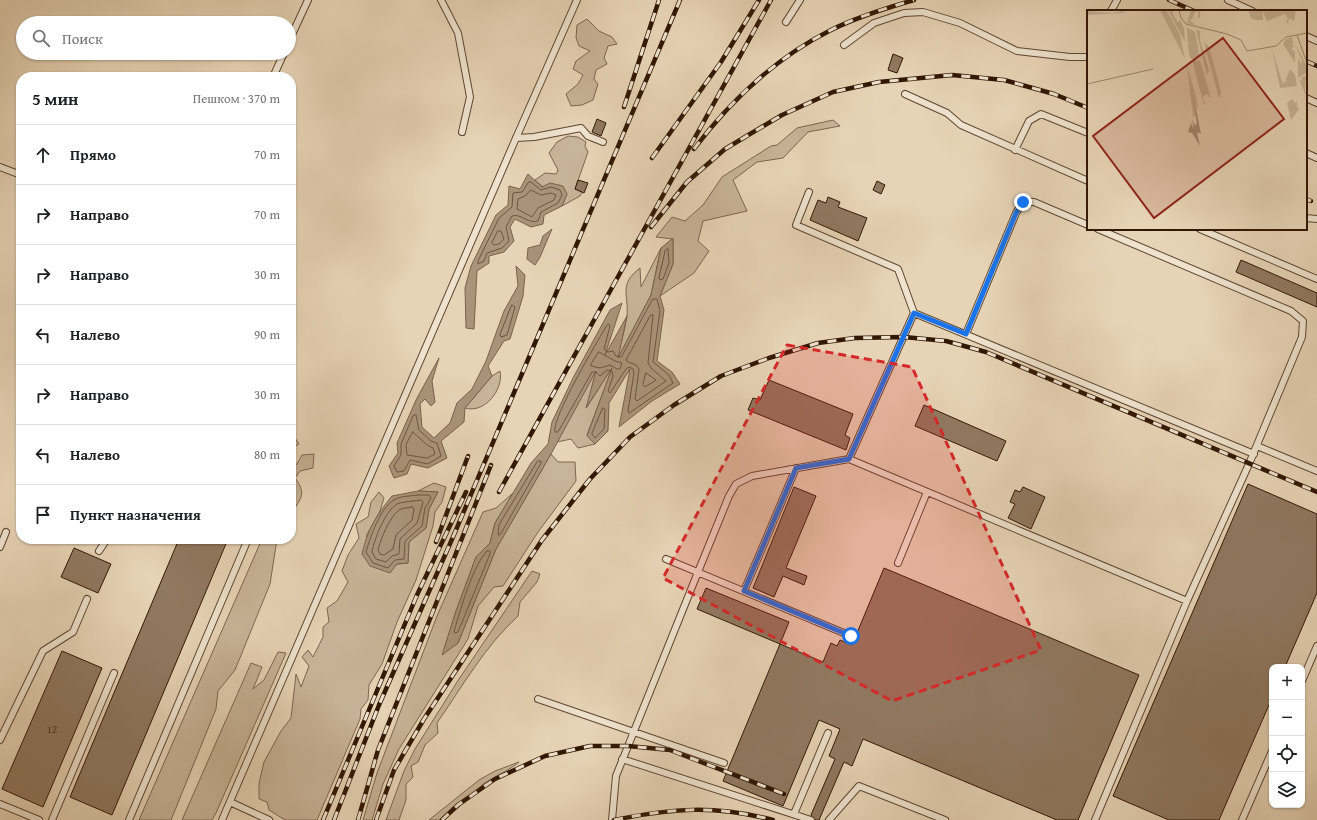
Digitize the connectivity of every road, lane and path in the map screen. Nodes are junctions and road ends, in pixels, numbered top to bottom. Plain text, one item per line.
1 (308, 0) edge
2 (441, 0) edge
3 (578, 0) edge
4 (800, 0) edge
5 (1117, 0) edge
6 (1228, 0) edge
7 (1112, 10) edge
8 (1250, 10) edge
9 (786, 22) dead end
10 (296, 26) edge
11 (1307, 36) edge
12 (1317, 41) edge
13 (844, 45) dead end
14 (1087, 57) edge
15 (280, 60) edge
16 (274, 72) edge
17 (905, 94) dead end
18 (1307, 98) edge
19 (1317, 103) edge
20 (462, 132) dead end
21 (1087, 133) edge
22 (516, 138) junction
23 (603, 142) dead end
24 (1015, 150) junction
25 (1307, 153) edge
26 (1317, 158) edge
27 (0, 167) edge
28 (16, 173) edge
29 (1087, 181) edge
30 (809, 192) dead end
31 (1307, 218) edge
32 (1317, 219) edge
33 (1087, 225) edge
34 (1100, 230) edge
35 (1202, 230) edge
36 (1317, 279) edge
37 (914, 313) junction
38 (966, 334) junction
39 (1257, 446) junction
40 (1254, 454) junction
41 (849, 459) junction
42 (796, 468) junction
43 (1317, 471) edge
44 (927, 492) junction
45 (6, 532) dead end
46 (104, 544) edge
47 (246, 544) edge
48 (0, 547) edge
49 (99, 551) dead end
50 (666, 559) dead end
51 (898, 562) dead end
52 (698, 572) junction
53 (744, 591) junction
54 (87, 599) dead end
55 (1188, 601) junction
56 (851, 636) dead end
57 (1317, 646) edge
58 (114, 673) dead end
59 (1305, 674) edge
60 (538, 699) dead end
61 (633, 732) junction
62 (828, 733) dead end
63 (0, 740) edge
64 (1269, 758) edge
65 (622, 759) junction
66 (724, 763) dead end
67 (230, 802) junction
68 (0, 804) edge
69 (794, 814) junction
70 (39, 820) edge
71 (52, 820) edge
72 (129, 820) edge
73 (222, 820) edge
74 (269, 820) edge
75 (612, 820) edge
76 (811, 820) edge
77 (829, 820) edge
78 (945, 820) edge
79 (1096, 820) edge
80 (1242, 820) edge

1 - 10 lane
2 - 20 lane
3 - 22 lane
4 - 9 lane
5 - 7 lane
6 - 8 lane
11 - 12 lane
13 - 14 lane
15 - 16 lane
17 - 24 lane
18 - 19 lane
21 - 24 lane
22 - 23 lane
22 - 67 lane
24 - 29 lane
25 - 26 lane
27 - 28 lane
30 - 37 lane
31 - 32 lane
33 - 38 lane
34 - 39 lane
35 - 36 lane
37 - 38 lane
37 - 41 lane
38 - 40 lane
39 - 40 lane
39 - 43 lane
40 - 55 lane
41 - 42 lane
41 - 44 lane
42 - 52 lane
42 - 53 lane
44 - 51 lane
44 - 55 lane
45 - 48 lane
46 - 49 lane
47 - 72 lane
50 - 52 lane
52 - 53 lane
52 - 61 lane
53 - 56 lane
54 - 63 lane
55 - 79 lane
57 - 59 lane
58 - 71 lane
60 - 61 lane
61 - 65 lane
61 - 66 lane
62 - 69 lane
64 - 80 lane
65 - 69 lane
65 - 75 lane
67 - 73 lane
67 - 74 lane
68 - 70 lane
69 - 76 lane
77 - 78 lane

